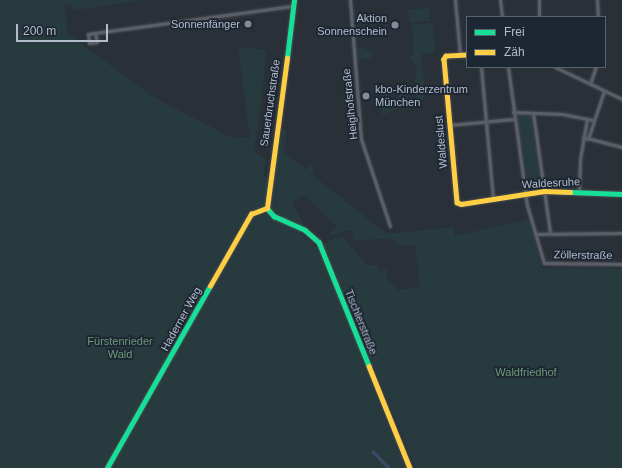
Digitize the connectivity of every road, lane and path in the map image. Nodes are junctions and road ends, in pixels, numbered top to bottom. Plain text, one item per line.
1 (294, 0) edge
2 (350, 0) edge
3 (456, 0) edge
4 (500, 0) edge
5 (539, 0) edge
6 (597, 0) edge
7 (292, 6) junction
8 (502, 16) edge
9 (540, 16) edge
10 (598, 16) edge
11 (95, 33) dead end
12 (460, 55) junction
13 (466, 55) edge
14 (481, 68) edge
15 (508, 68) edge
16 (557, 68) edge
17 (596, 68) edge
18 (590, 84) junction
19 (604, 91) junction
20 (622, 99) edge
21 (513, 112) junction
22 (533, 113) junction
23 (514, 119) junction
24 (587, 119) junction
25 (593, 120) junction
26 (486, 122) junction
27 (449, 125) junction
28 (583, 137) junction
29 (588, 139) junction
30 (622, 147) edge
31 (579, 190) junction
32 (544, 191) junction
33 (526, 192) junction
34 (622, 194) edge
35 (492, 200) junction
36 (458, 203) joint
37 (267, 208) junction
38 (390, 226) dead end
39 (550, 233) junction
40 (622, 233) edge
41 (536, 234) junction
42 (622, 264) edge
43 (107, 468) edge
44 (410, 468) edge

1 - 7 street, Sauerbruchstraße
2 - 38 street, Heiglhofstraße
3 - 12 street
4 - 8 street
5 - 9 street
6 - 10 street
7 - 11 street
7 - 37 street, Sauerbruchstraße
12 - 13 street
12 - 27 street, Waldeslust
14 - 26 street
15 - 21 street
16 - 18 street
17 - 18 street
18 - 19 street
19 - 20 street
19 - 25 street
21 - 22 street
21 - 23 street
22 - 24 street
22 - 32 street
23 - 26 street
23 - 33 street
24 - 25 street
24 - 28 street
25 - 29 street
26 - 27 street
26 - 35 street
27 - 36 street, Waldeslust
28 - 29 street
28 - 31 street
29 - 30 street
31 - 32 street, Waldesruhe
31 - 34 street, Waldesruhe
32 - 33 street, Waldesruhe
32 - 39 street
33 - 35 street, Waldesruhe
33 - 41 street
35 - 36 street, Waldesruhe
37 - 43 street, Haderner Weg
37 - 44 street, Tischlerstraße
39 - 40 street
39 - 41 street
41 - 42 street, Zöllerstraße

